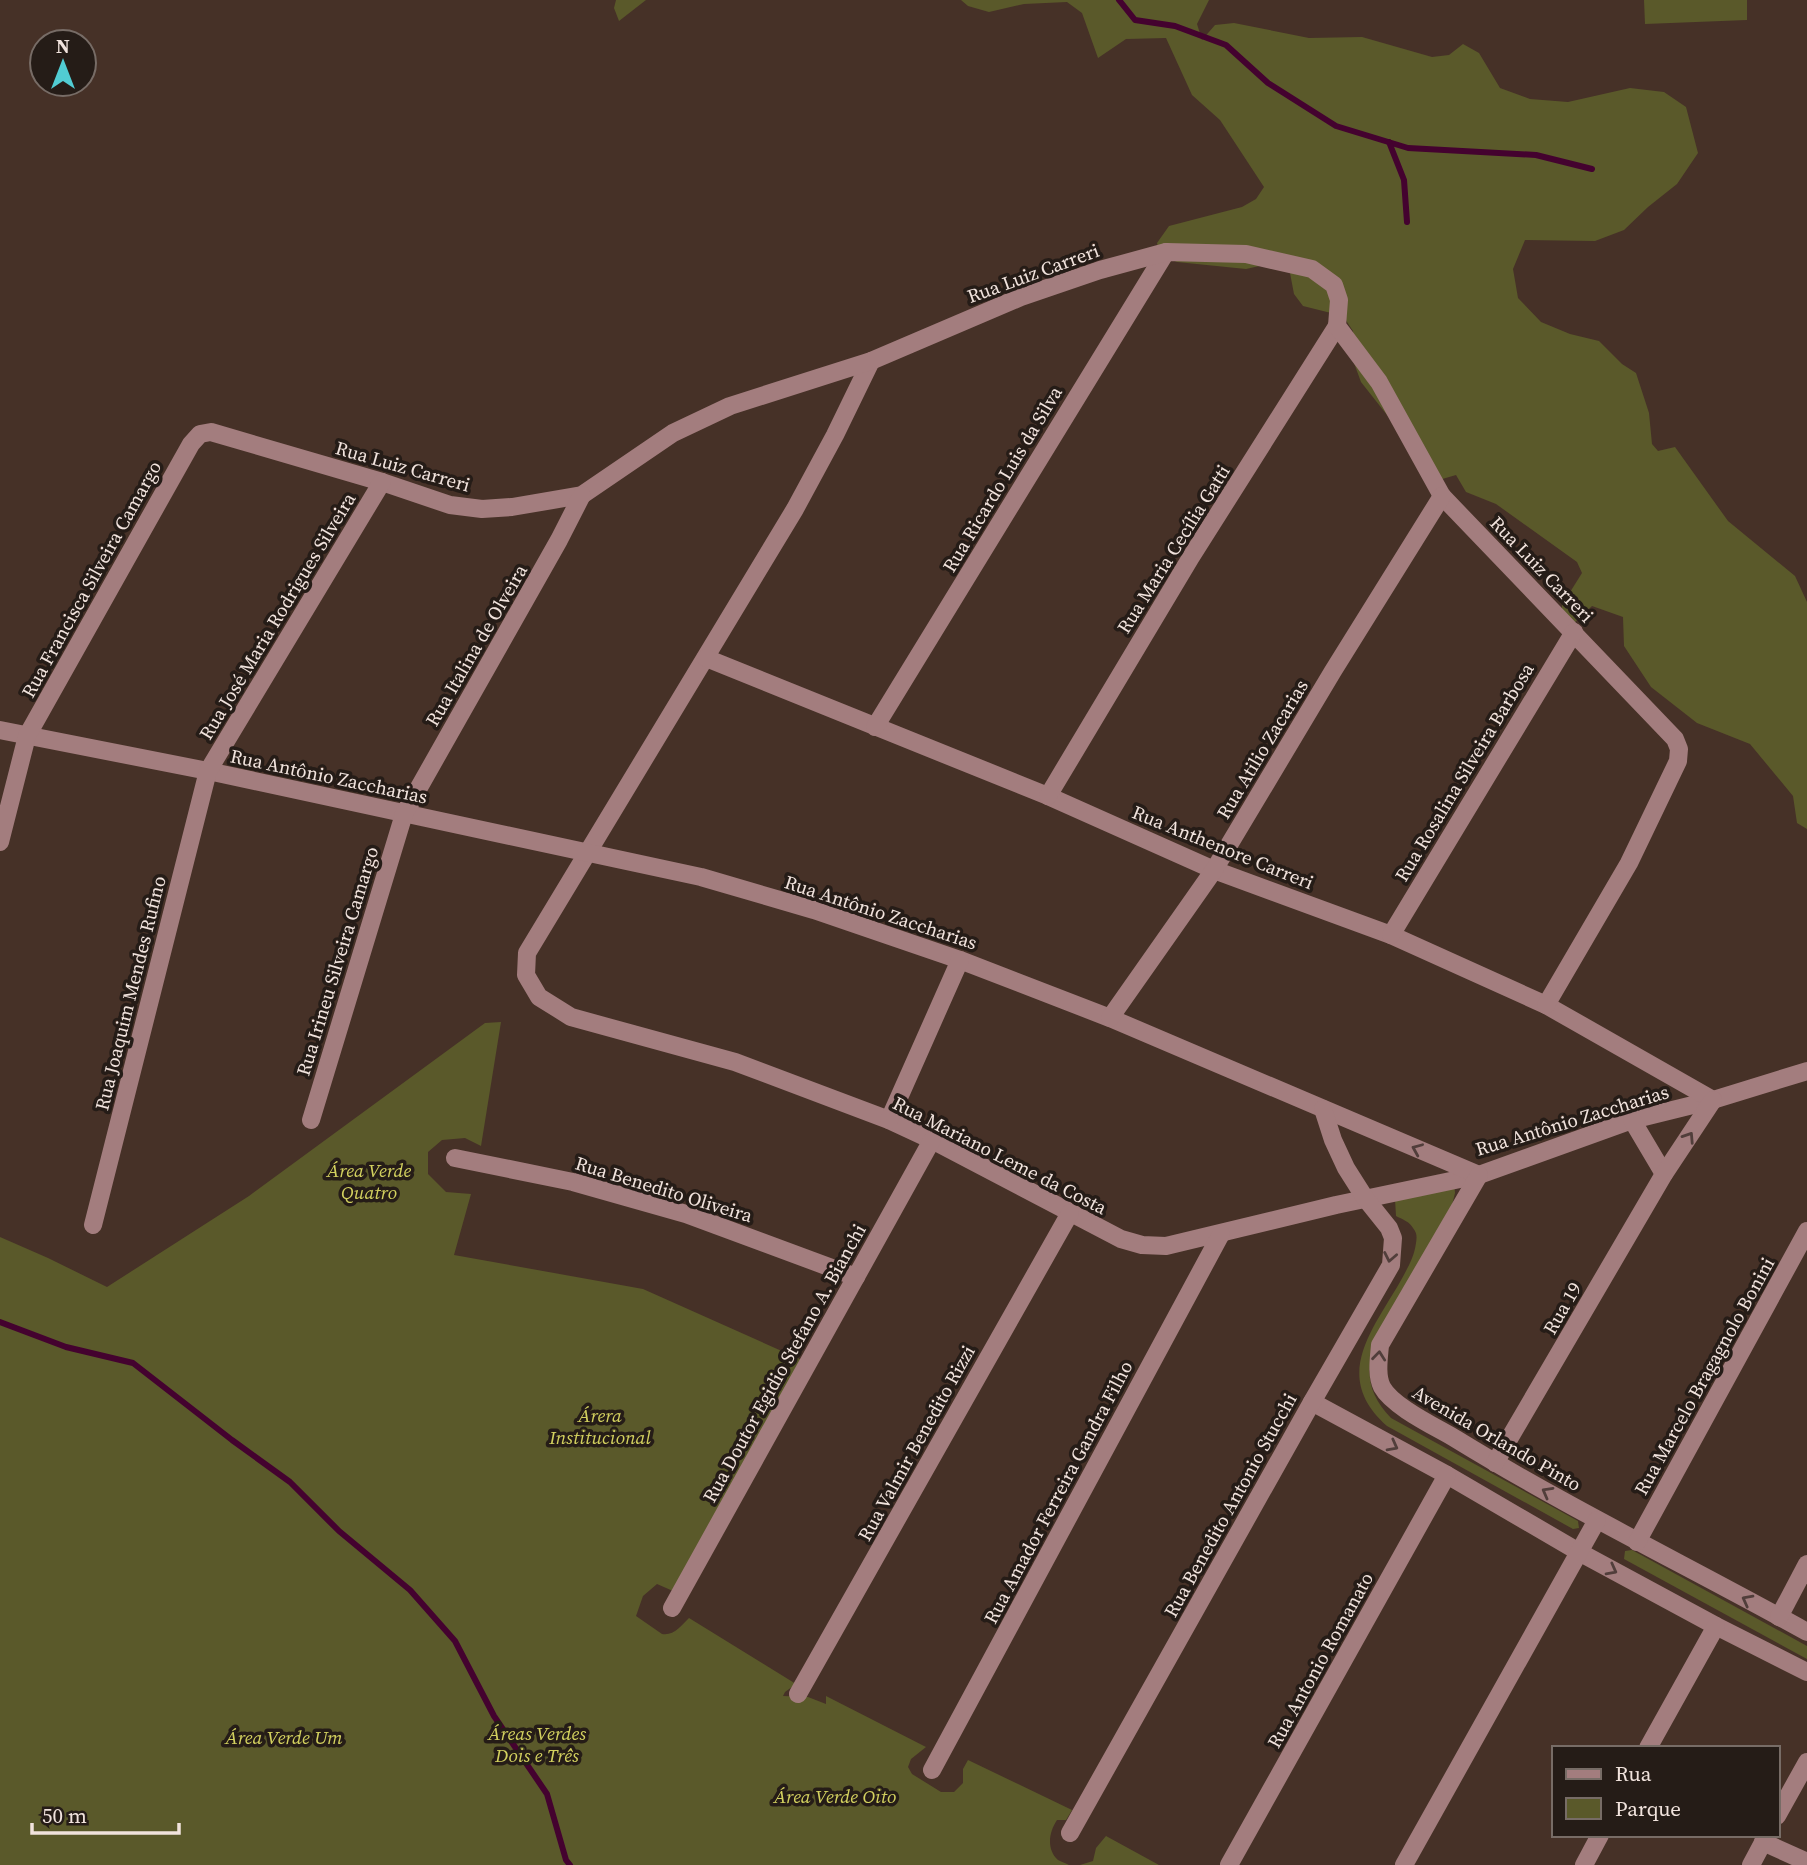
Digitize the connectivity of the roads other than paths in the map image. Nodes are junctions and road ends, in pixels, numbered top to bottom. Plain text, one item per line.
1 (1166, 252) junction
2 (1337, 326) junction
3 (871, 361) junction
4 (191, 444) joint
5 (382, 482) junction
6 (582, 495) junction
7 (1442, 496) junction
8 (1574, 632) junction
9 (706, 658) junction
10 (875, 727) junction
11 (0, 730) edge
12 (27, 736) junction
13 (208, 771) junction
14 (1048, 796) junction
15 (404, 814) junction
16 (0, 842) edge
17 (588, 854) junction
18 (1214, 870) junction
19 (1391, 935) junction
20 (960, 960) junction
21 (1546, 1004) junction
22 (1110, 1018) junction
23 (1807, 1071) edge
24 (1713, 1100) junction
25 (1323, 1109) junction
26 (311, 1120) dead end
27 (889, 1120) junction
28 (1632, 1120) junction
29 (932, 1139) junction
30 (454, 1158) dead end
31 (1664, 1174) junction
32 (1479, 1175) junction
33 (1365, 1198) junction
34 (1070, 1213) junction
35 (93, 1225) dead end
36 (1807, 1231) edge
37 (1221, 1234) junction
38 (856, 1277) junction
39 (1311, 1402) junction
40 (1495, 1463) junction
41 (1447, 1475) junction
42 (1597, 1520) junction
43 (1637, 1542) junction
44 (1579, 1552) junction
45 (1807, 1564) edge
46 (672, 1608) dead end
47 (1779, 1617) junction
48 (1716, 1626) junction
49 (1807, 1632) edge
50 (1807, 1672) edge
51 (798, 1694) dead end
52 (1649, 1746) edge
53 (1807, 1762) edge
54 (932, 1770) dead end
55 (1779, 1812) edge
56 (1070, 1833) dead end
57 (1599, 1837) edge
58 (1765, 1839) edge
59 (1807, 1862) edge
60 (1229, 1865) edge
61 (1404, 1865) edge
62 (1584, 1865) edge
63 (1751, 1865) edge

1 - 2 street, Rua Luiz Carreri
1 - 3 street, Rua Luiz Carreri
1 - 10 street, Rua Ricardo Luis da Silva
2 - 7 street, Rua Luiz Carreri
2 - 14 street, Rua Maria Cecília Gatti
3 - 6 street, Rua Luiz Carreri
3 - 9 street
4 - 5 street, Rua Luiz Carreri
4 - 12 street, Rua Francisca Silveira Camargo
5 - 6 street, Rua Luiz Carreri
5 - 13 street, Rua José Maria Rodrigues Silveira
6 - 15 street, Rua Italina de Olveira
7 - 8 street, Rua Luiz Carreri
7 - 18 street, Rua Atilio Zacarias
8 - 19 street, Rua Rosalina Silveira Barbosa
8 - 21 street, Rua Luiz Carreri
9 - 10 street, Rua Anthenore Carreri
9 - 17 street
10 - 14 street, Rua Anthenore Carreri
11 - 12 street, Rua Antônio Zaccharias
12 - 13 street, Rua Antônio Zaccharias
12 - 16 street, Rua Francisca Silveira Camargo
13 - 15 street, Rua Antônio Zaccharias
13 - 35 street, Rua Joaquim Mendes Rufino
14 - 18 street, Rua Anthenore Carreri
15 - 17 street, Rua Antônio Zaccharias
15 - 26 street, Rua Irineu Silveira Camargo
17 - 20 street, Rua Antônio Zaccharias
17 - 27 street, Rua Mariano Leme da Costa
18 - 19 street, Rua Anthenore Carreri
18 - 22 street, Rua Atilio Zacarias
19 - 21 street, Rua Anthenore Carreri
20 - 22 street, Rua Antônio Zaccharias
20 - 27 street
21 - 24 street, Rua Anthenore Carreri
22 - 25 street, Rua Antônio Zaccharias
23 - 24 street, Rua Antônio Zaccharias
24 - 28 street, Rua Antônio Zaccharias
31 -> 24 street, Rua 19
32 -> 25 street, Rua Antônio Zaccharias
25 - 33 street, Rua Benedito Antonio Stucchi
27 - 29 street, Rua Mariano Leme da Costa
28 - 31 street
28 - 32 street, Rua Antônio Zaccharias
29 - 34 street, Rua Mariano Leme da Costa
29 - 38 street, Rua Doutor Egidio Stefano A. Bianchi
30 - 38 street, Rua Benedito Oliveira
31 - 40 street, Rua 19
32 - 33 street, Rua Mariano Leme da Costa
40 -> 32 street, Avenida Orlando Pinto
33 - 37 street, Rua Mariano Leme da Costa
33 -> 39 street, Rua Benedito Antonio Stucchi
34 - 37 street, Rua Mariano Leme da Costa
34 - 51 street, Rua Valmir Benedito Rizzi
36 - 43 street, Rua Marcelo Bragagnolo Bonini
37 - 54 street, Rua Amador Ferreira Gandra Filho
38 - 46 street, Rua Doutor Egidio Stefano A. Bianchi
39 -> 41 street
39 - 56 street, Rua Benedito Antonio Stucchi
42 -> 40 street, Avenida Orlando Pinto
41 - 44 street
41 - 60 street, Rua Antonio Romanato
42 - 43 street, Avenida Orlando Pinto
42 - 44 street
47 -> 43 street, Avenida Orlando Pinto
44 -> 48 street
44 - 61 street
45 - 47 street
47 - 49 street, Avenida Orlando Pinto
48 - 50 street
48 - 52 street
53 - 55 street
57 - 62 street
58 - 59 street
58 - 63 street

